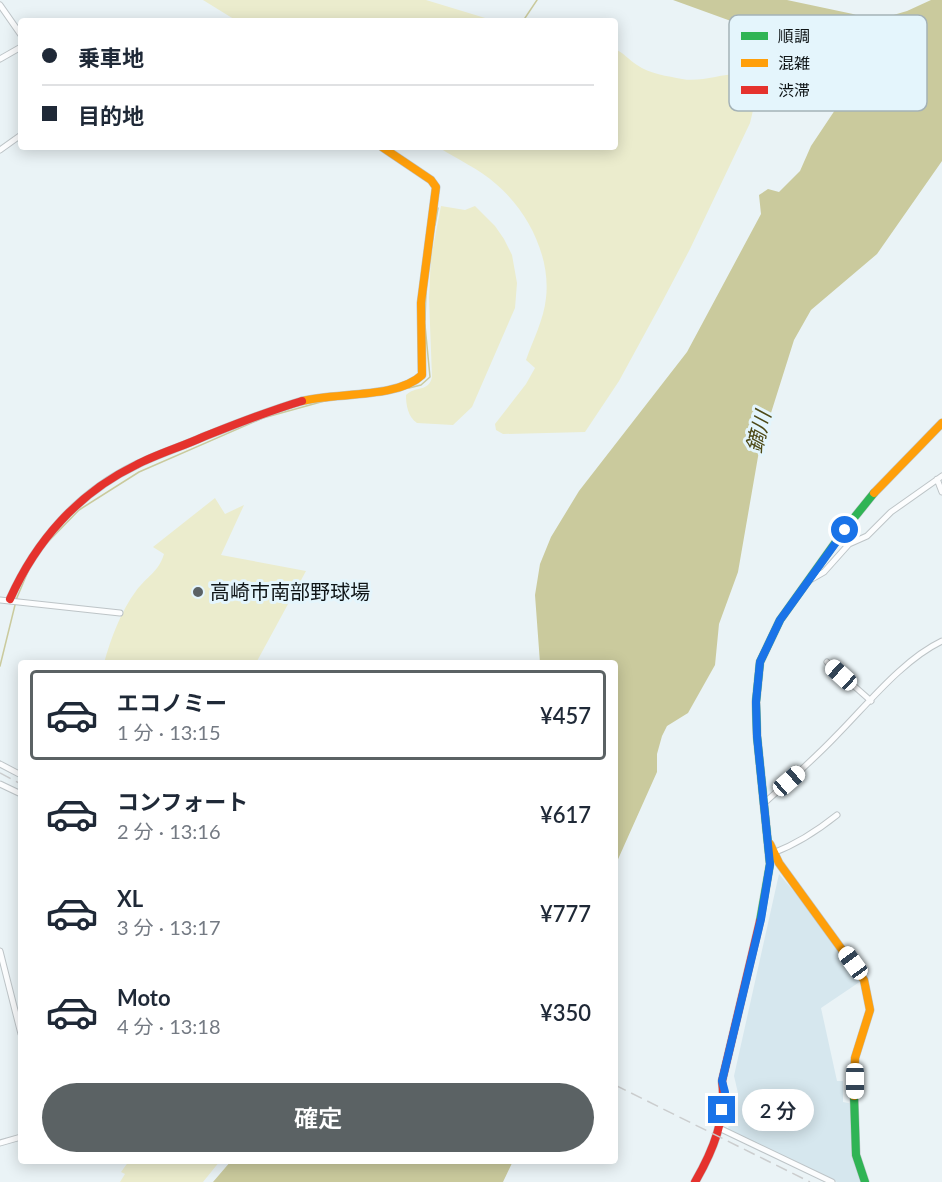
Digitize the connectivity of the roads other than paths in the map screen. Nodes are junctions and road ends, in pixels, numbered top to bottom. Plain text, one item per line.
1 (0, 5) edge
2 (18, 31) edge
3 (18, 49) edge
4 (0, 59) edge
5 (18, 137) edge
6 (0, 150) edge
7 (386, 150) edge
8 (942, 423) edge
9 (939, 477) edge
10 (942, 492) edge
11 (809, 581) junction
12 (10, 599) junction
13 (0, 600) edge
14 (120, 613) dead end
15 (942, 641) edge
16 (827, 662) dead end
17 (871, 701) junction
18 (0, 764) edge
19 (18, 773) edge
20 (0, 784) edge
21 (18, 793) edge
22 (763, 804) junction
23 (837, 815) dead end
24 (772, 854) junction
25 (0, 951) edge
26 (18, 1022) edge
27 (719, 1128) junction
28 (18, 1138) edge
29 (0, 1143) edge
30 (695, 1182) edge
31 (832, 1182) edge
32 (865, 1182) edge

1 - 2 street
3 - 4 street
5 - 6 street
7 - 12 street
8 - 11 street
9 - 10 street
9 - 11 street
11 - 22 street
12 - 13 street
12 - 14 street
15 - 17 street
16 - 17 street
17 - 22 street
18 - 19 street
20 - 21 street
22 - 24 street
23 - 24 street
24 - 27 street
24 - 32 street
25 - 26 street
27 - 30 street
27 - 31 street
28 - 29 street

